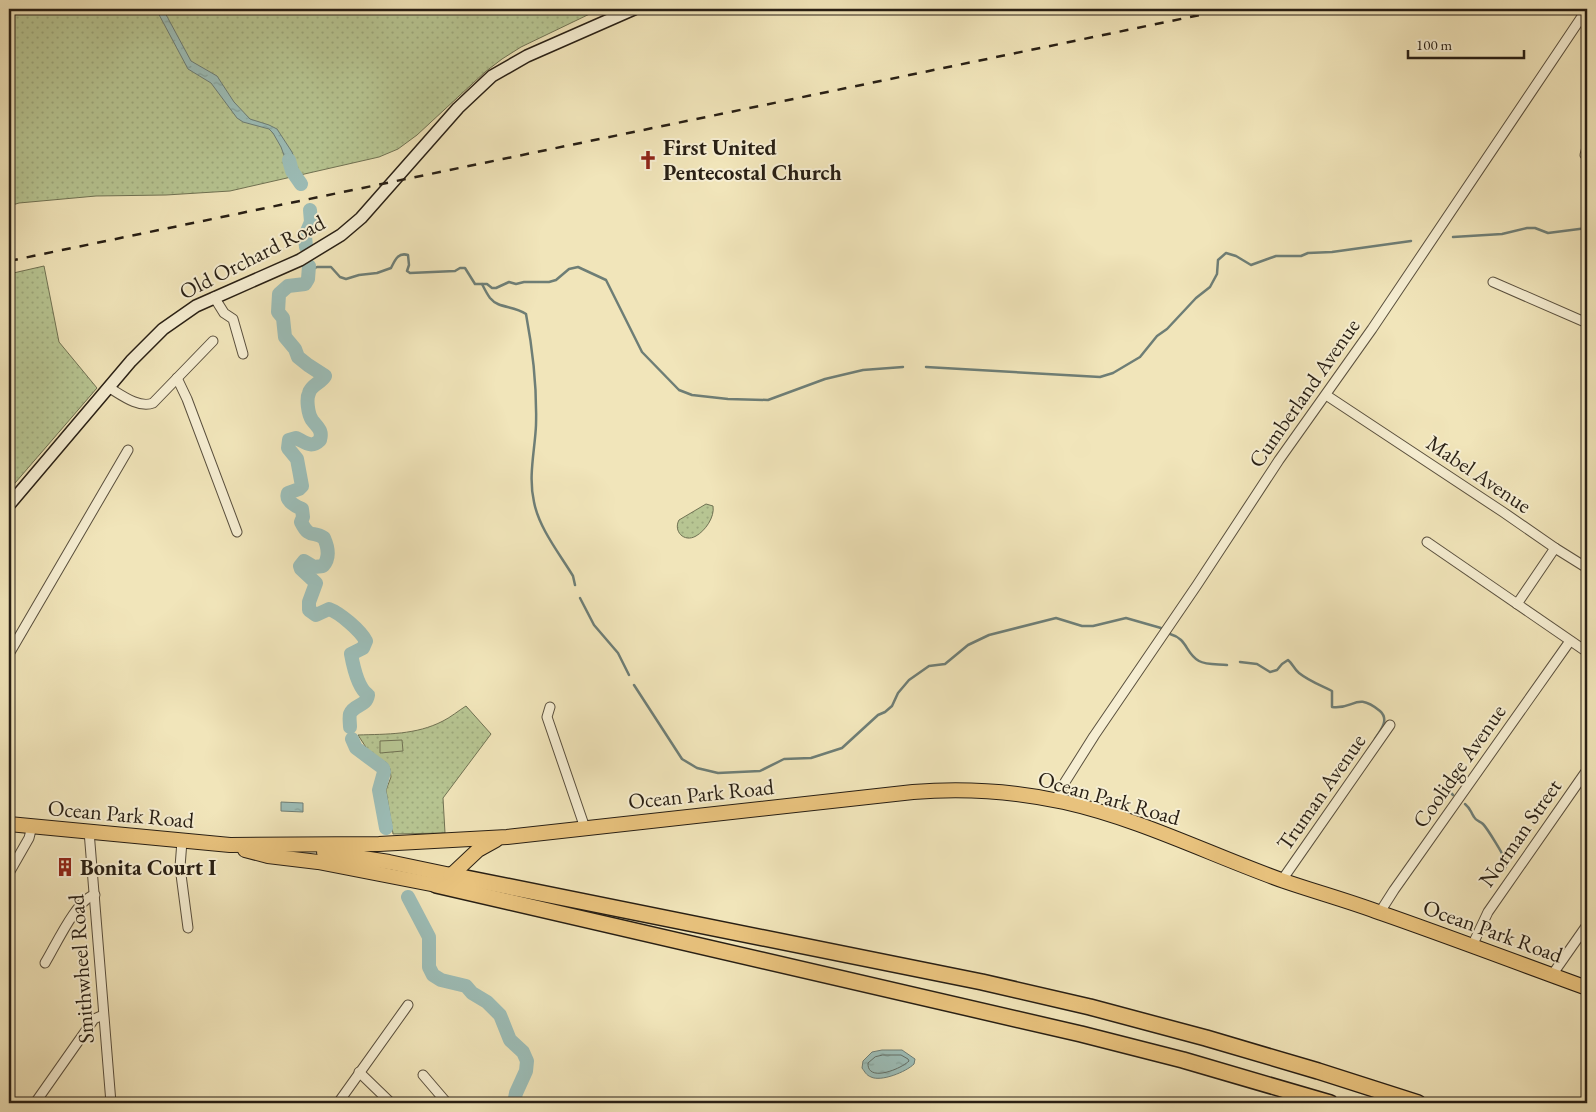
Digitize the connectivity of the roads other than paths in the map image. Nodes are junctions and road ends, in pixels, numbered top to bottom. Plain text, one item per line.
1 (634, 9) edge
2 (1587, 9) edge
3 (1493, 282) dead end
4 (214, 297) junction
5 (1587, 323) edge
6 (213, 341) dead end
7 (243, 354) dead end
8 (177, 378) junction
9 (108, 387) junction
10 (1326, 395) junction
11 (128, 450) dead end
12 (9, 505) edge
13 (237, 532) dead end
14 (1427, 542) dead end
15 (1555, 548) junction
16 (1587, 568) edge
17 (1517, 604) junction
18 (1570, 641) junction
19 (1587, 652) edge
20 (9, 654) edge
21 (550, 707) dead end
22 (1390, 725) dead end
23 (1587, 770) edge
24 (1056, 800) junction
25 (9, 824) edge
26 (32, 826) junction
27 (584, 828) junction
28 (90, 831) junction
29 (507, 837) junction
30 (457, 840) junction
31 (182, 841) junction
32 (230, 845) junction
33 (269, 845) junction
34 (467, 860) junction
35 (9, 873) edge
36 (451, 875) junction
37 (1282, 880) junction
38 (436, 885) junction
39 (94, 895) junction
40 (1380, 912) junction
41 (1587, 925) edge
42 (188, 928) dead end
43 (1472, 946) junction
44 (46, 963) dead end
45 (1552, 975) junction
46 (1587, 988) edge
47 (408, 1004) dead end
48 (104, 1015) junction
49 (359, 1072) junction
50 (422, 1075) dead end
51 (35, 1103) edge
52 (111, 1103) edge
53 (338, 1103) edge
54 (391, 1103) edge
55 (447, 1103) edge
56 (1330, 1103) edge
57 (1418, 1103) edge

1 - 4 street, Old Orchard Road
2 - 10 street, Cumberland Avenue
3 - 5 street
4 - 7 street
4 - 9 street, Old Orchard Road
6 - 8 street
8 - 9 street
8 - 13 street
9 - 12 street, Old Orchard Road
10 - 15 street, Mabel Avenue
10 - 24 street, Cumberland Avenue
11 - 20 street
14 - 17 street
15 - 16 street, Mabel Avenue
15 - 17 street
17 - 18 street
18 - 19 street
18 - 40 street, Coolidge Avenue
21 - 27 street
22 - 37 street, Truman Avenue
23 - 43 street, Norman Street
24 - 27 main road, Ocean Park Road
24 - 37 main road, Ocean Park Road
25 - 26 main road, Ocean Park Road
26 - 28 main road, Ocean Park Road
26 - 35 street
27 - 29 main road, Ocean Park Road
28 - 31 main road, Ocean Park Road
28 - 39 street, Smithwheel Road
29 - 30 main road, Ocean Park Road
29 - 34 main road, Ocean Park Road
30 - 33 main road, Ocean Park Road
30 - 34 main road
31 - 32 main road, Ocean Park Road
31 - 42 street
32 - 33 main road, Ocean Park Road
32 - 38 main road, Ocean Park Road
33 - 36 main road
34 - 36 main road, Ocean Park Road
36 - 38 main road, Ocean Park Road
36 - 57 highway
37 - 40 main road, Ocean Park Road
38 - 56 highway
39 - 44 street
39 - 48 street, Smithwheel Road
40 - 43 main road, Ocean Park Road
41 - 45 street
43 - 45 main road, Ocean Park Road
45 - 46 main road, Ocean Park Road
47 - 49 street
48 - 51 street
48 - 52 street, Smithwheel Road
49 - 53 street
49 - 54 street
50 - 55 street

